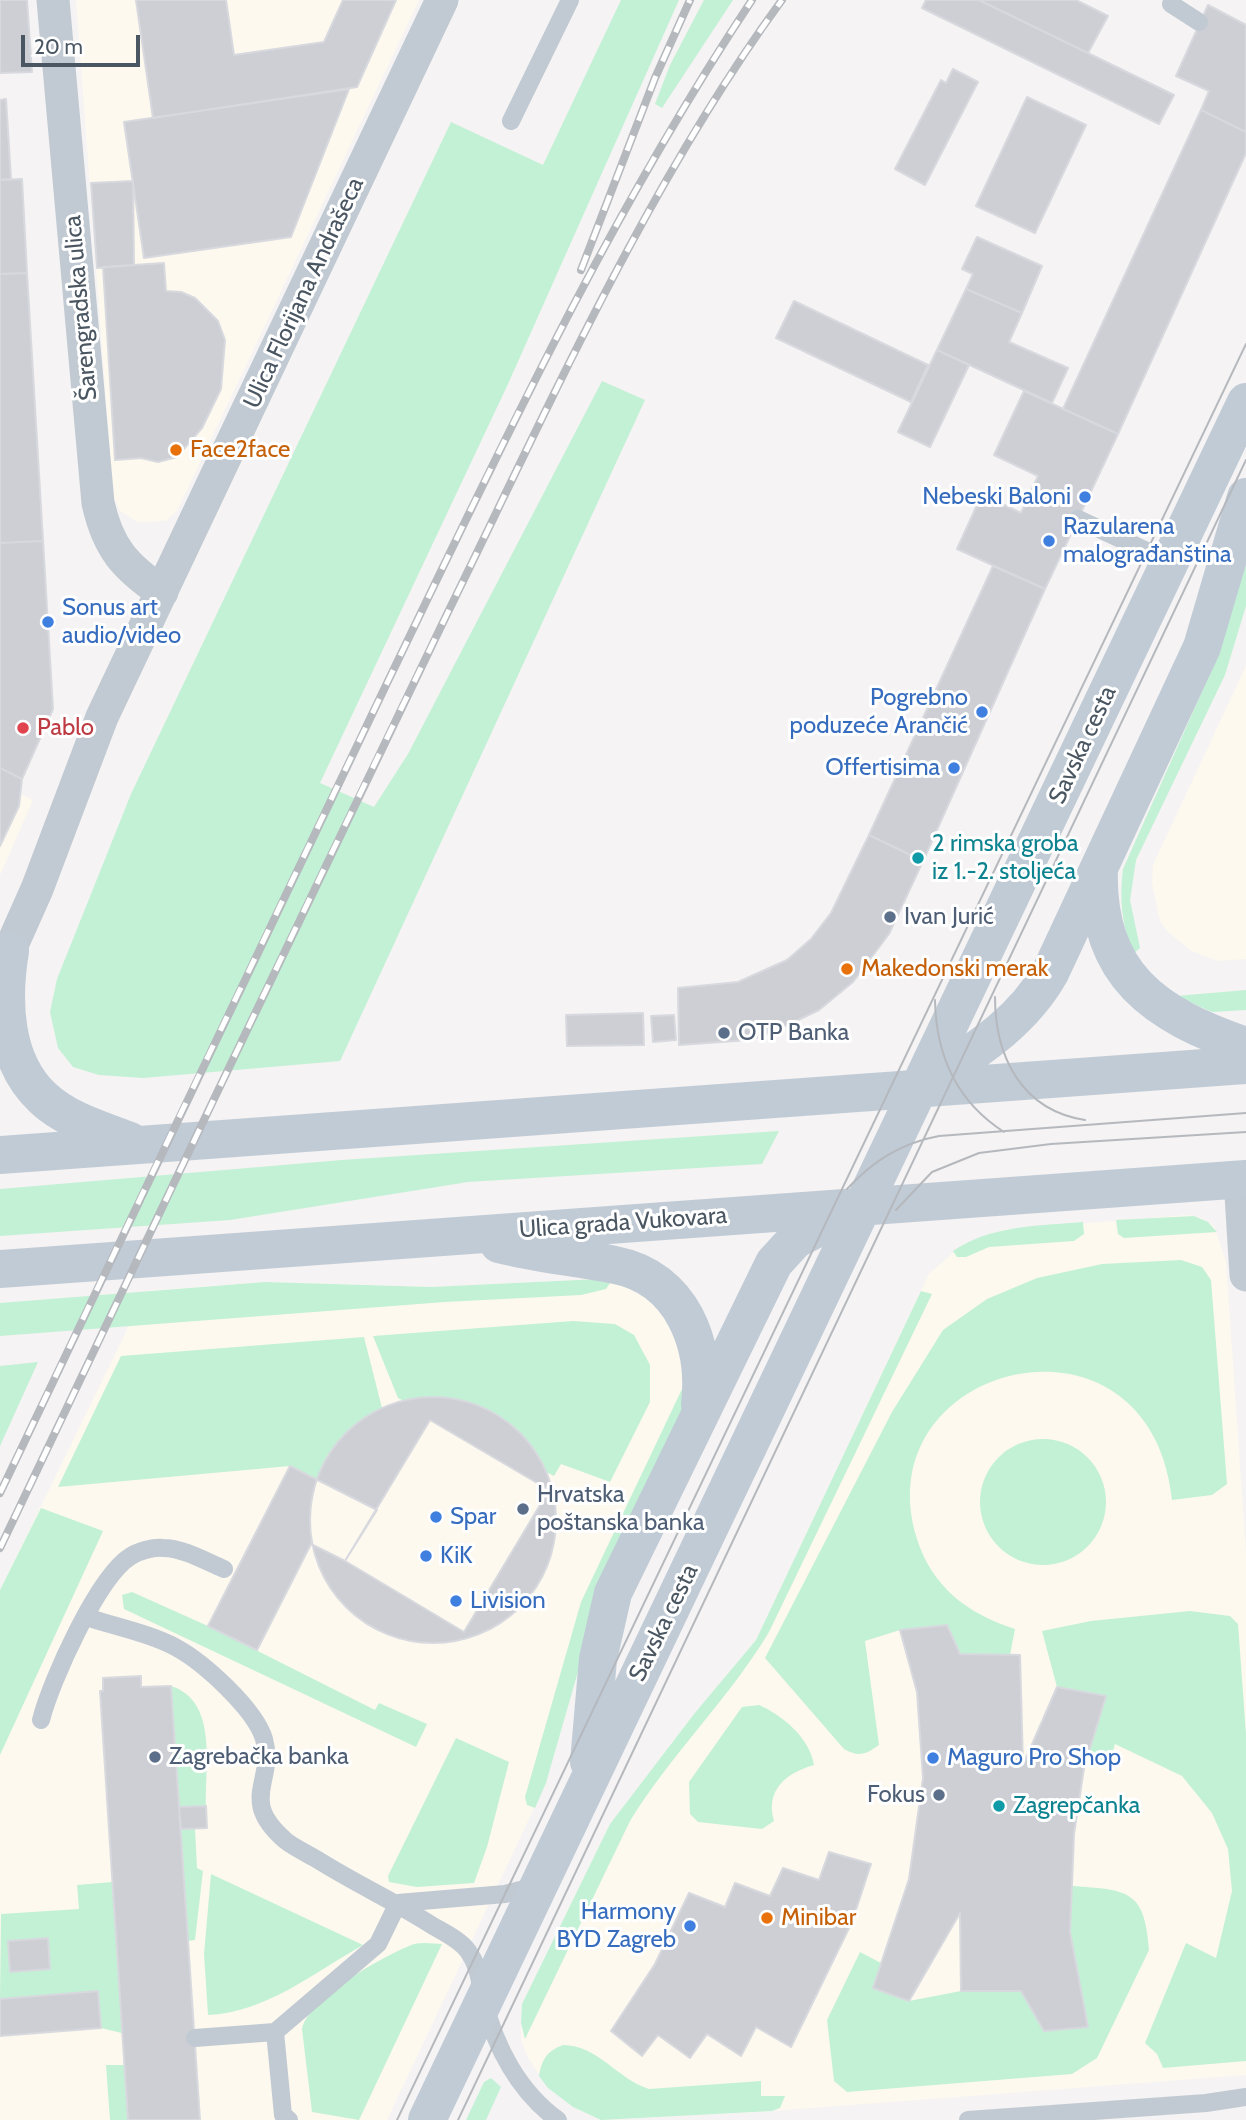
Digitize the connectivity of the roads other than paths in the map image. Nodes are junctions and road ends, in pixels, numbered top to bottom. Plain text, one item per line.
1 (52, 0) edge
2 (442, 0) edge
3 (569, 0) edge
4 (1171, 4) dead end
5 (1199, 22) dead end
6 (511, 121) dead end
7 (1246, 402) edge
8 (1246, 496) edge
9 (1079, 519) dead end
10 (1170, 562) junction
11 (162, 592) junction
12 (1100, 864) junction
13 (5, 962) edge
14 (1246, 1046) edge
15 (1246, 1065) edge
16 (919, 1088) junction
17 (138, 1145) junction
18 (0, 1155) edge
19 (1243, 1179) edge
20 (862, 1206) junction
21 (467, 1235) junction
22 (0, 1269) edge
23 (1246, 1275) edge
24 (699, 1415) junction
25 (224, 1569) dead end
26 (86, 1617) junction
27 (41, 1720) dead end
28 (587, 1784) junction
29 (539, 1885) junction
30 (398, 1903) junction
31 (484, 2000) junction
32 (275, 2032) junction
33 (195, 2038) dead end
34 (1246, 2097) edge
35 (289, 2120) edge
36 (427, 2120) edge
37 (558, 2120) edge
38 (968, 2120) edge

1 - 11 street, Šarengradska ulica
2 - 11 street, Ulica Florijana Andrašeca
3 - 6 lane
4 - 5 lane
7 - 10 main road, Savska cesta
8 - 12 main road
9 - 10 lane
10 - 16 main road, Savska cesta
11 - 13 street, Ulica Florijana Andrašeca
12 - 14 main road
12 - 16 main road
13 - 17 main road
15 - 16 main road
16 - 17 main road
16 - 20 main road, Savska cesta
17 - 18 main road
19 - 20 main road, Ulica grada Vukovara
19 - 23 street
20 - 21 main road, Ulica grada Vukovara
20 - 24 main road
20 - 28 main road, Savska cesta
21 - 22 main road, Ulica grada Vukovara
21 - 24 main road
24 - 28 main road
25 - 26 lane
26 - 27 lane
26 - 30 lane
28 - 29 main road, Savska cesta
29 - 30 lane
29 - 31 main road, Savska cesta
30 - 31 lane
30 - 32 lane
31 - 36 main road, Savska cesta
31 - 37 lane
32 - 33 lane
32 - 35 lane
34 - 38 lane

